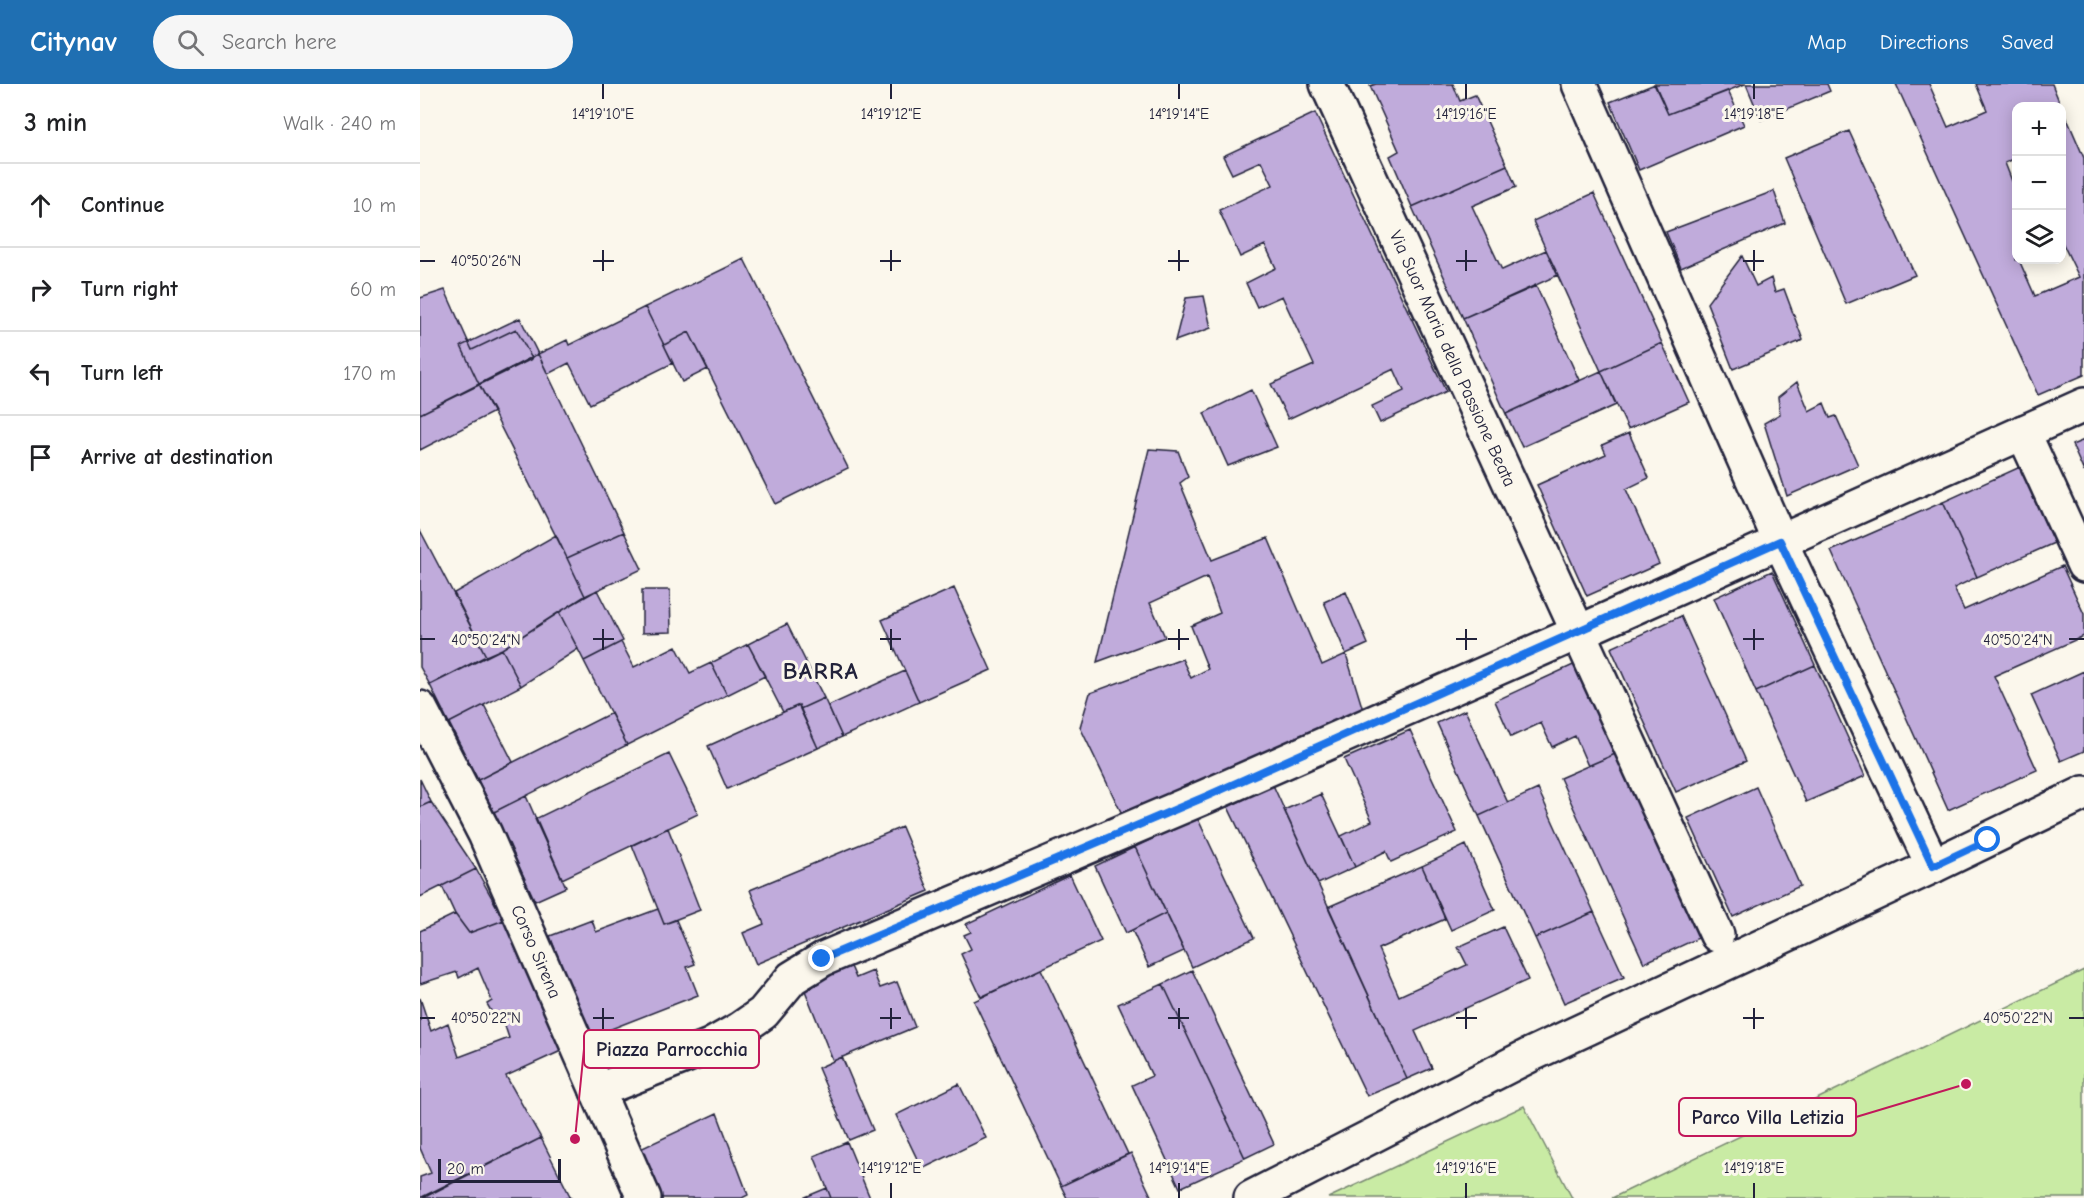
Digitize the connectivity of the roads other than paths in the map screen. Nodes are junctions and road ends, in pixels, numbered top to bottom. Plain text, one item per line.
1 (1327, 84) edge
2 (1579, 84) edge
3 (2084, 405) edge
4 (2023, 432) junction
5 (1780, 541) junction
6 (2084, 565) edge
7 (1578, 633) junction
8 (420, 708) edge
9 (2084, 793) edge
10 (1933, 866) junction
11 (1717, 935) dead end
12 (597, 1091) junction
13 (644, 1198) edge
14 (1251, 1198) edge

1 - 7 street, Via Suor Maria della Passione Beata
2 - 5 street
3 - 4 street
4 - 5 street
4 - 6 street
5 - 7 street
5 - 10 street
7 - 11 street, Via Suor Maria della Passione Beata
7 - 12 street
8 - 12 street, Corso Sirena
9 - 10 street
10 - 14 street
12 - 13 street, Corso Sirena

